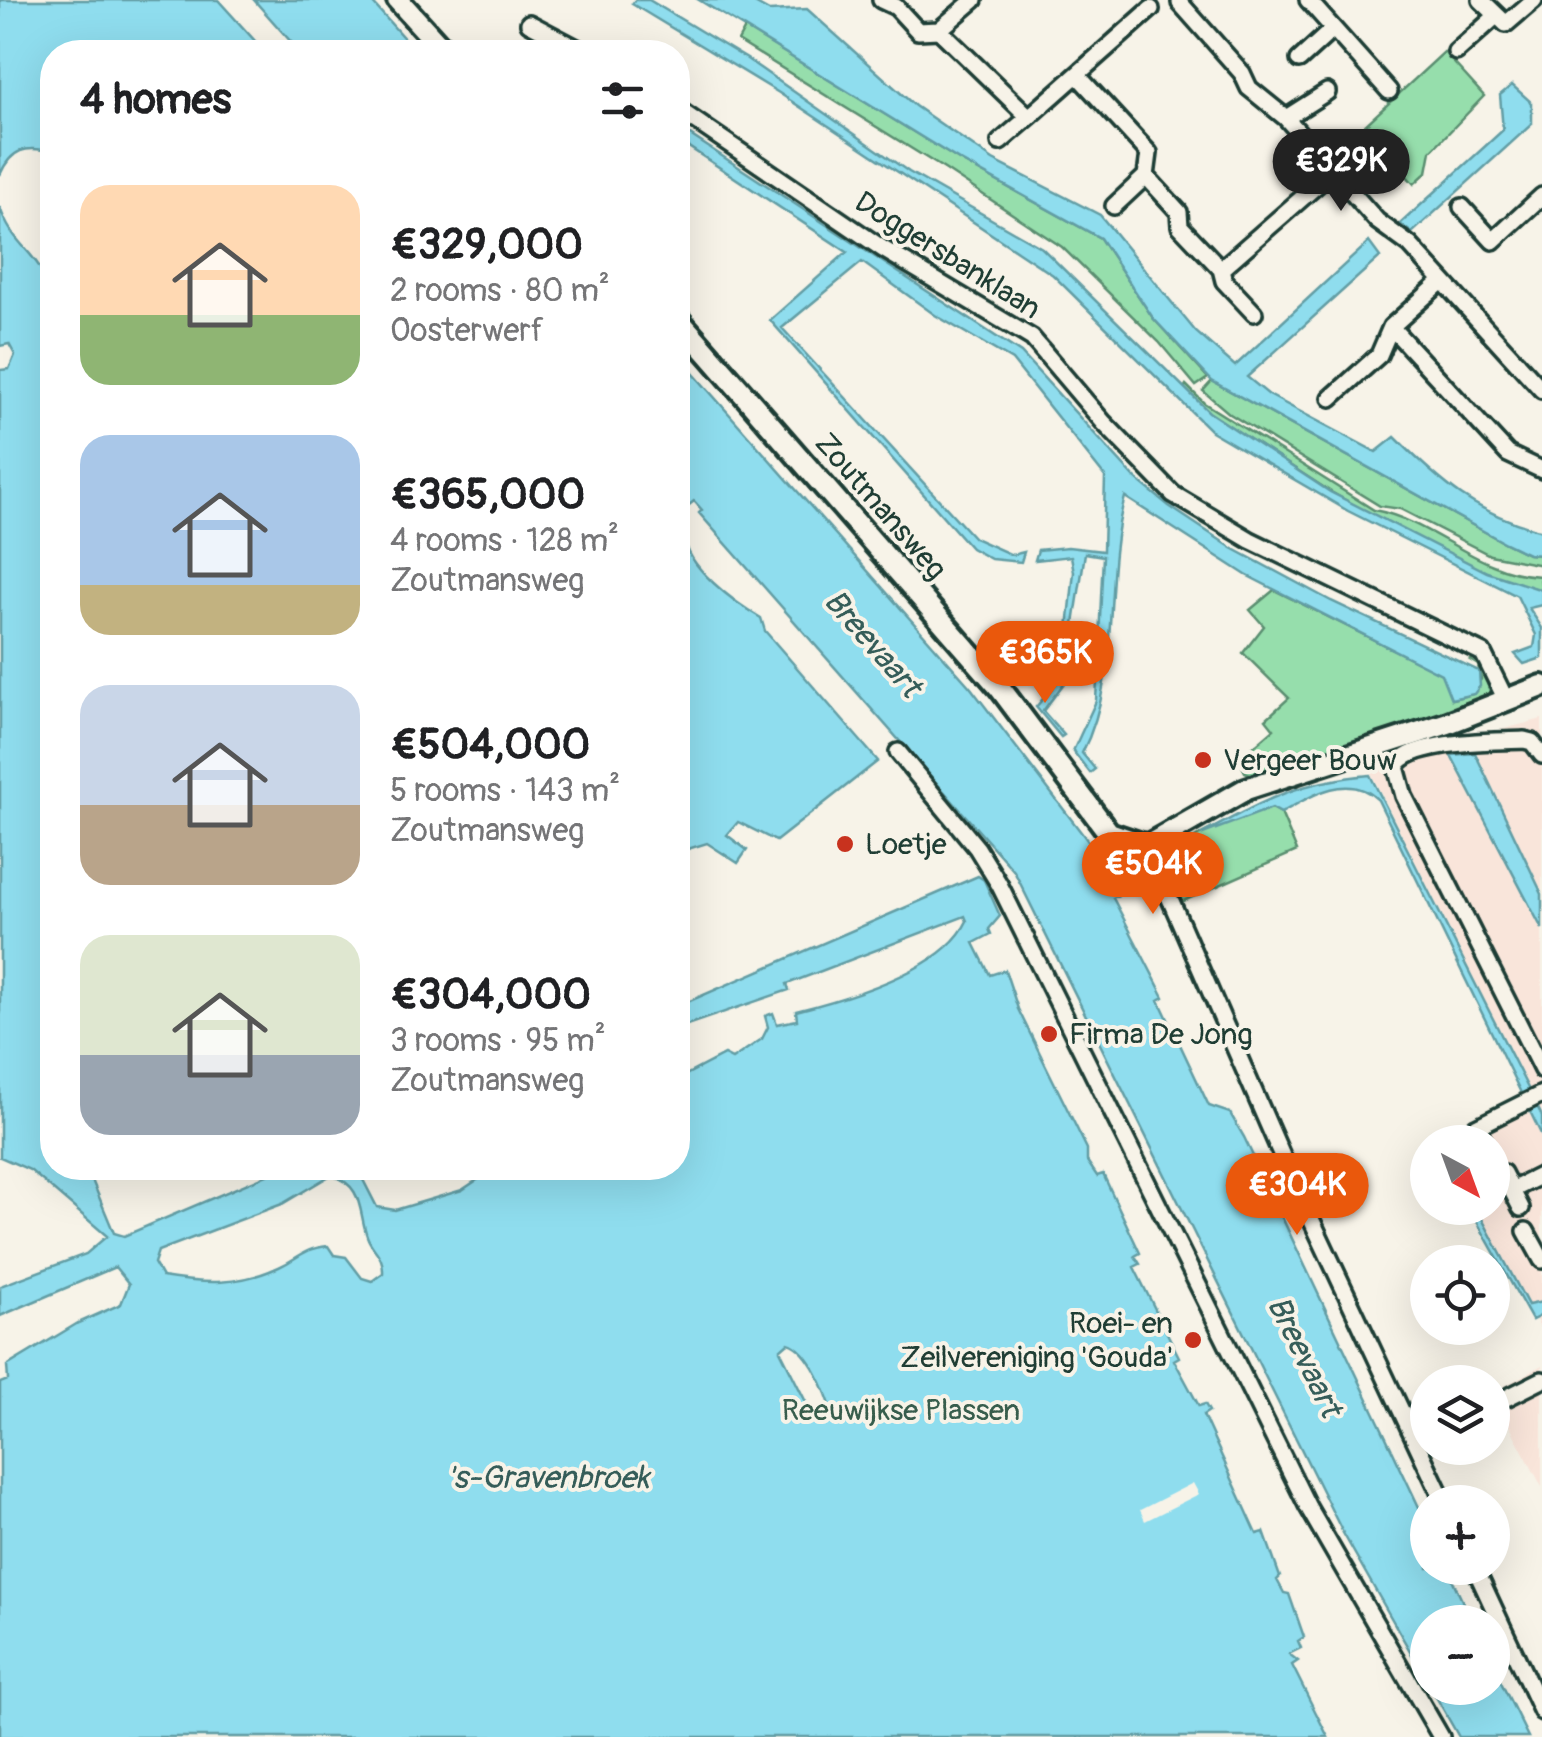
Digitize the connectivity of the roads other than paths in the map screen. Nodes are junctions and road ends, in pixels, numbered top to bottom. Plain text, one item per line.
1 (398, 0) edge
2 (881, 0) edge
3 (974, 0) edge
4 (1308, 0) edge
5 (1481, 0) edge
6 (1534, 0) edge
7 (1182, 2) edge
8 (1147, 4) edge
9 (1501, 20) junction
10 (529, 23) dead end
11 (1333, 29) junction
12 (939, 30) junction
13 (434, 40) edge
14 (561, 40) edge
15 (1456, 52) dead end
16 (1298, 60) dead end
17 (1079, 76) junction
18 (1389, 91) dead end
19 (1327, 92) dead end
20 (690, 118) edge
21 (1029, 118) junction
22 (1286, 118) junction
23 (1000, 142) dead end
24 (1332, 171) junction
25 (1146, 176) junction
26 (1542, 196) edge
27 (1114, 206) dead end
28 (1462, 207) dead end
29 (1221, 270) junction
30 (1442, 281) junction
31 (1254, 313) dead end
32 (1392, 327) junction
33 (690, 333) edge
34 (1542, 390) edge
35 (1331, 398) dead end
36 (1541, 467) edge
37 (1542, 686) edge
38 (1506, 700) junction
39 (898, 752) dead end
40 (1542, 754) edge
41 (1147, 846) junction
42 (1542, 1070) edge
43 (1533, 1099) edge
44 (1480, 1125) edge
45 (1542, 1175) edge
46 (1510, 1186) edge
47 (1512, 1190) junction
48 (1521, 1208) dead end
49 (1526, 1231) dead end
50 (1542, 1260) edge
51 (1542, 1380) edge
52 (1510, 1396) edge
53 (1410, 1418) edge
54 (1483, 1585) edge
55 (1542, 1712) edge
56 (1441, 1737) edge

1 - 13 main road
2 - 12 street
3 - 12 street
4 - 11 street
5 - 9 street
6 - 9 street
7 - 8 street
7 - 22 street
8 - 17 street
9 - 15 street
10 - 14 street
11 - 16 street
11 - 18 street
12 - 21 street
17 - 21 street
17 - 25 street
19 - 22 street
20 - 38 street, Doggersbanklaan
21 - 23 street
22 - 24 street
24 - 29 street
24 - 30 street
25 - 27 street
25 - 29 street
26 - 28 street
29 - 31 street
30 - 32 street
30 - 34 street
32 - 35 street
32 - 36 street
33 - 41 main road, Zoutmansweg
37 - 38 main road
38 - 41 main road
39 - 56 street
40 - 42 street
41 - 53 street
43 - 44 street
45 - 47 street
46 - 47 street
47 - 48 street
49 - 50 street
51 - 52 street
54 - 55 street

